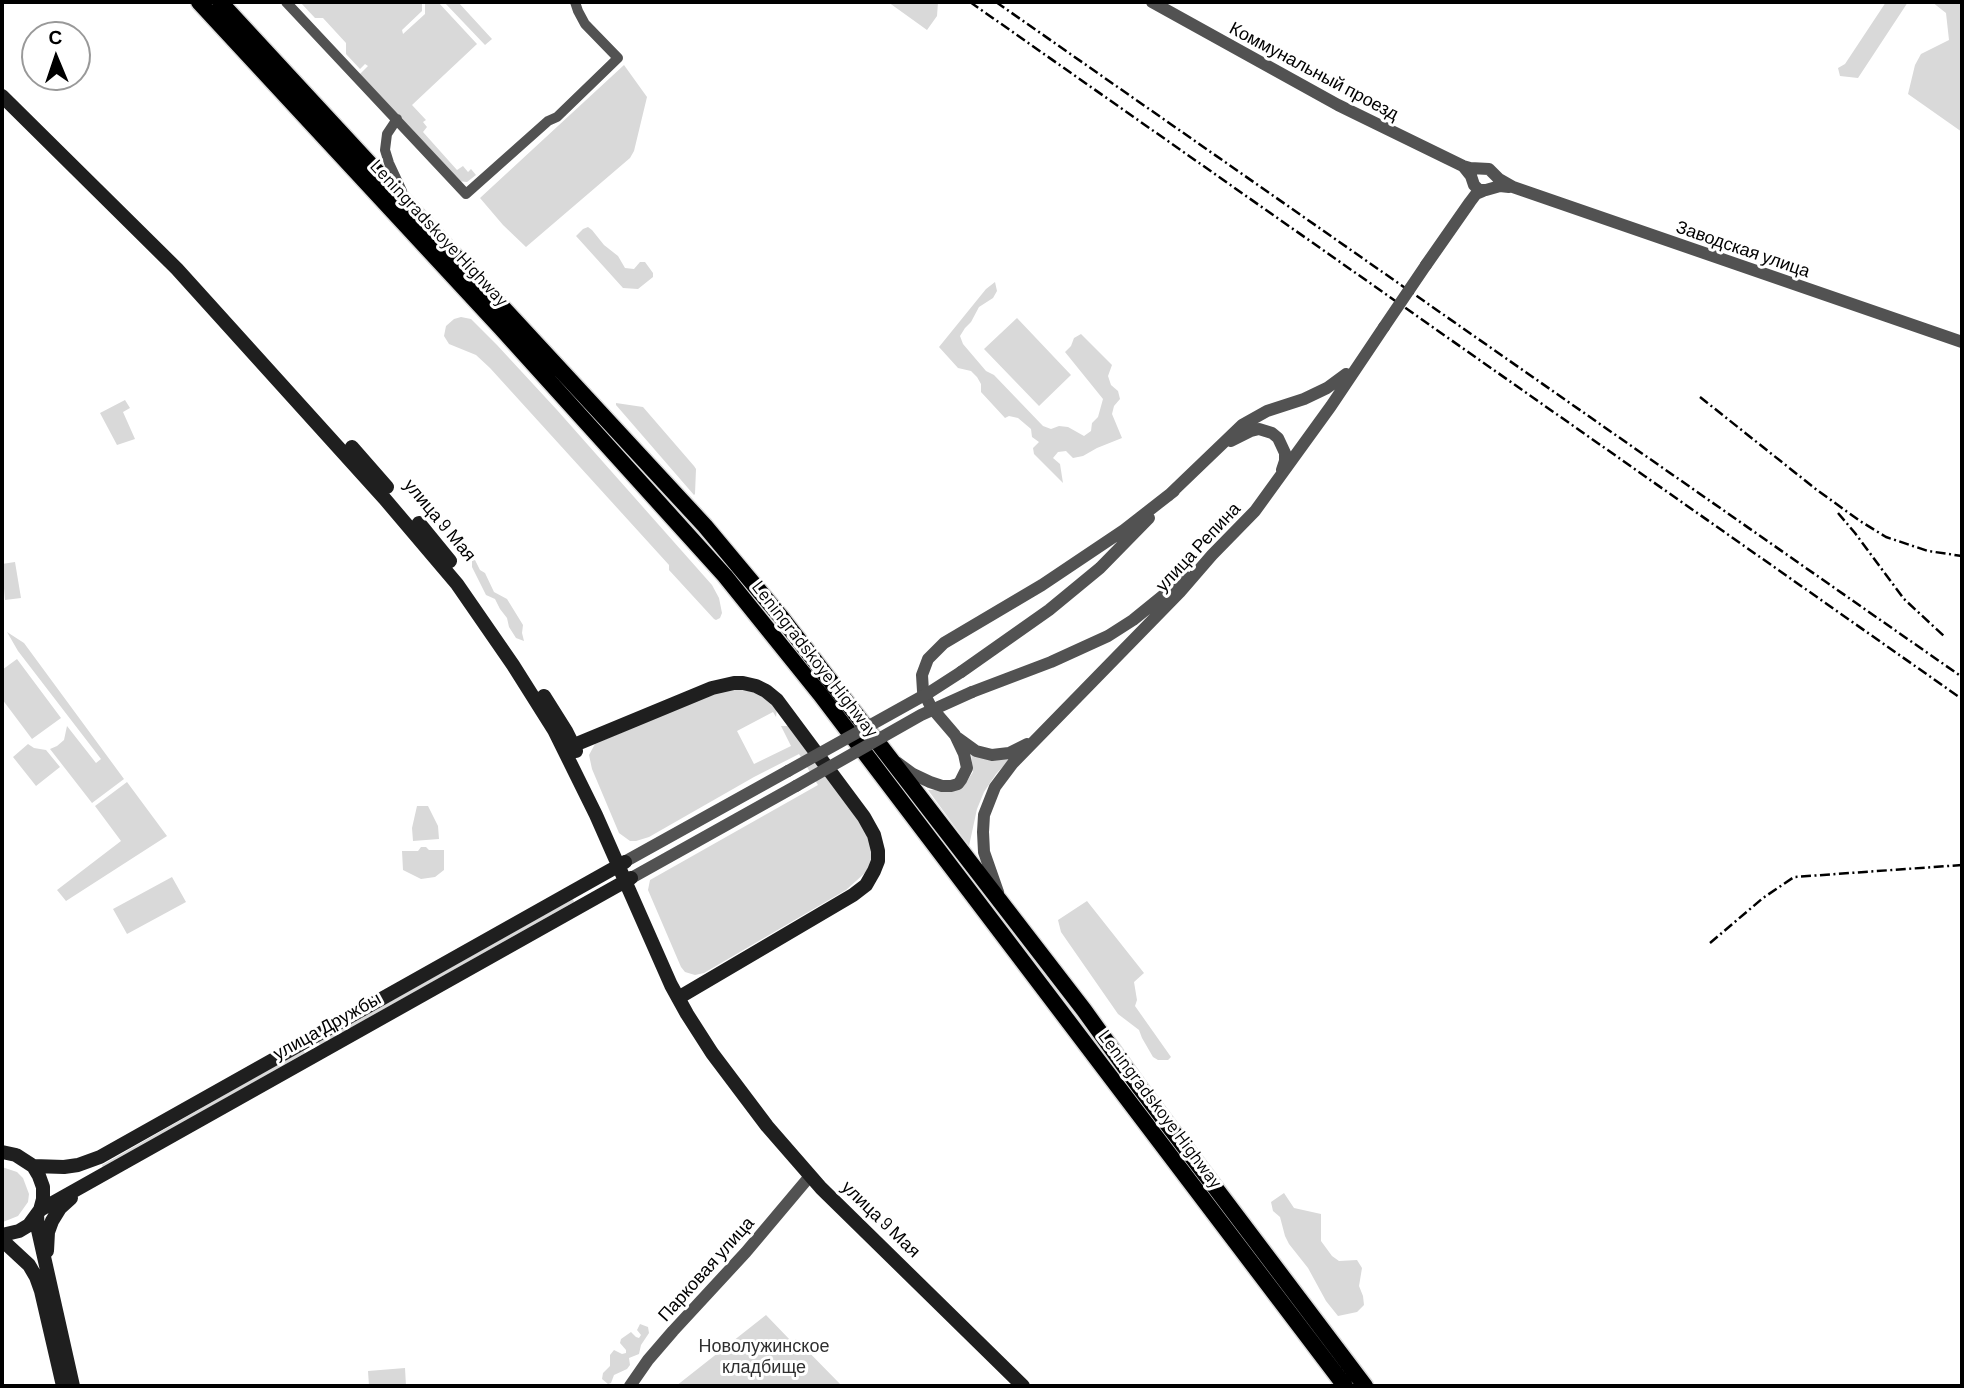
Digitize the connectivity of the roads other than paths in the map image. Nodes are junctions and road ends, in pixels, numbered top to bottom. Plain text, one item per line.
1 (199, 2) edge
2 (220, 2) edge
3 (286, 2) edge
4 (575, 2) edge
5 (1152, 2) edge
6 (2, 84) edge
7 (2, 96) edge
8 (397, 119) junction
9 (1463, 166) junction
10 (1482, 168) junction
11 (1494, 174) junction
12 (1480, 186) junction
13 (1513, 187) junction
14 (409, 204) junction
15 (1962, 342) edge
16 (1359, 362) junction
17 (1207, 458) junction
18 (1276, 484) junction
19 (1174, 491) junction
20 (1212, 555) junction
21 (954, 735) junction
22 (1038, 738) junction
23 (568, 747) junction
24 (886, 754) junction
25 (622, 863) junction
26 (629, 879) junction
27 (1005, 909) junction
28 (682, 995) junction
29 (3, 1152) edge
30 (33, 1166) junction
31 (810, 1176) junction
32 (82, 1187) junction
33 (38, 1213) junction
34 (2, 1237) edge
35 (47, 1270) junction
36 (63, 1386) edge
37 (73, 1386) edge
38 (630, 1386) edge
39 (1023, 1386) edge
40 (1345, 1386) edge
41 (1365, 1386) edge

1 - 40 highway, Leningradskoye Highway
2 - 14 highway, Leningradskoye Highway
3 - 8 street
4 - 8 street
5 - 9 street, Коммунальный проезд
6 - 23 main road, улица 9 Мая
7 - 23 main road, улица 9 Мая
8 - 14 street
9 - 10 street, Коммунальный проезд
9 - 12 street
10 - 11 street, Заводская улица
10 - 12 street
11 - 12 street, улица Репина
11 - 13 street, Заводская улица
12 - 13 street, Заводская улица
12 - 16 street, улица Репина, bridge
13 - 15 street, Заводская улица
14 - 24 highway, Leningradskoye Highway
16 - 17 street
16 - 18 street, улица Репина
17 - 18 street
17 - 19 street
18 - 20 street, улица Репина
19 - 21 street
19 - 25 street, bridge
20 - 22 street, улица Репина
20 - 26 street, bridge
21 - 22 street
21 - 24 street
22 - 27 street, улица Репина
23 - 25 main road, улица 9 Мая
23 - 28 main road
24 - 27 highway, Leningradskoye Highway
25 - 26 main road, улица 9 Мая
25 - 30 main road, улица Дружбы
26 - 28 main road, улица 9 Мая
26 - 32 main road, улица Дружбы
27 - 41 highway, Leningradskoye Highway
28 - 31 main road, улица 9 Мая
29 - 30 main road
30 - 33 main road
31 - 38 street, Парковая улица
31 - 39 main road, улица 9 Мая
32 - 33 main road, улица Дружбы
32 - 35 main road
33 - 34 main road, улица Дружбы
33 - 35 main road
34 - 36 main road
35 - 37 main road

